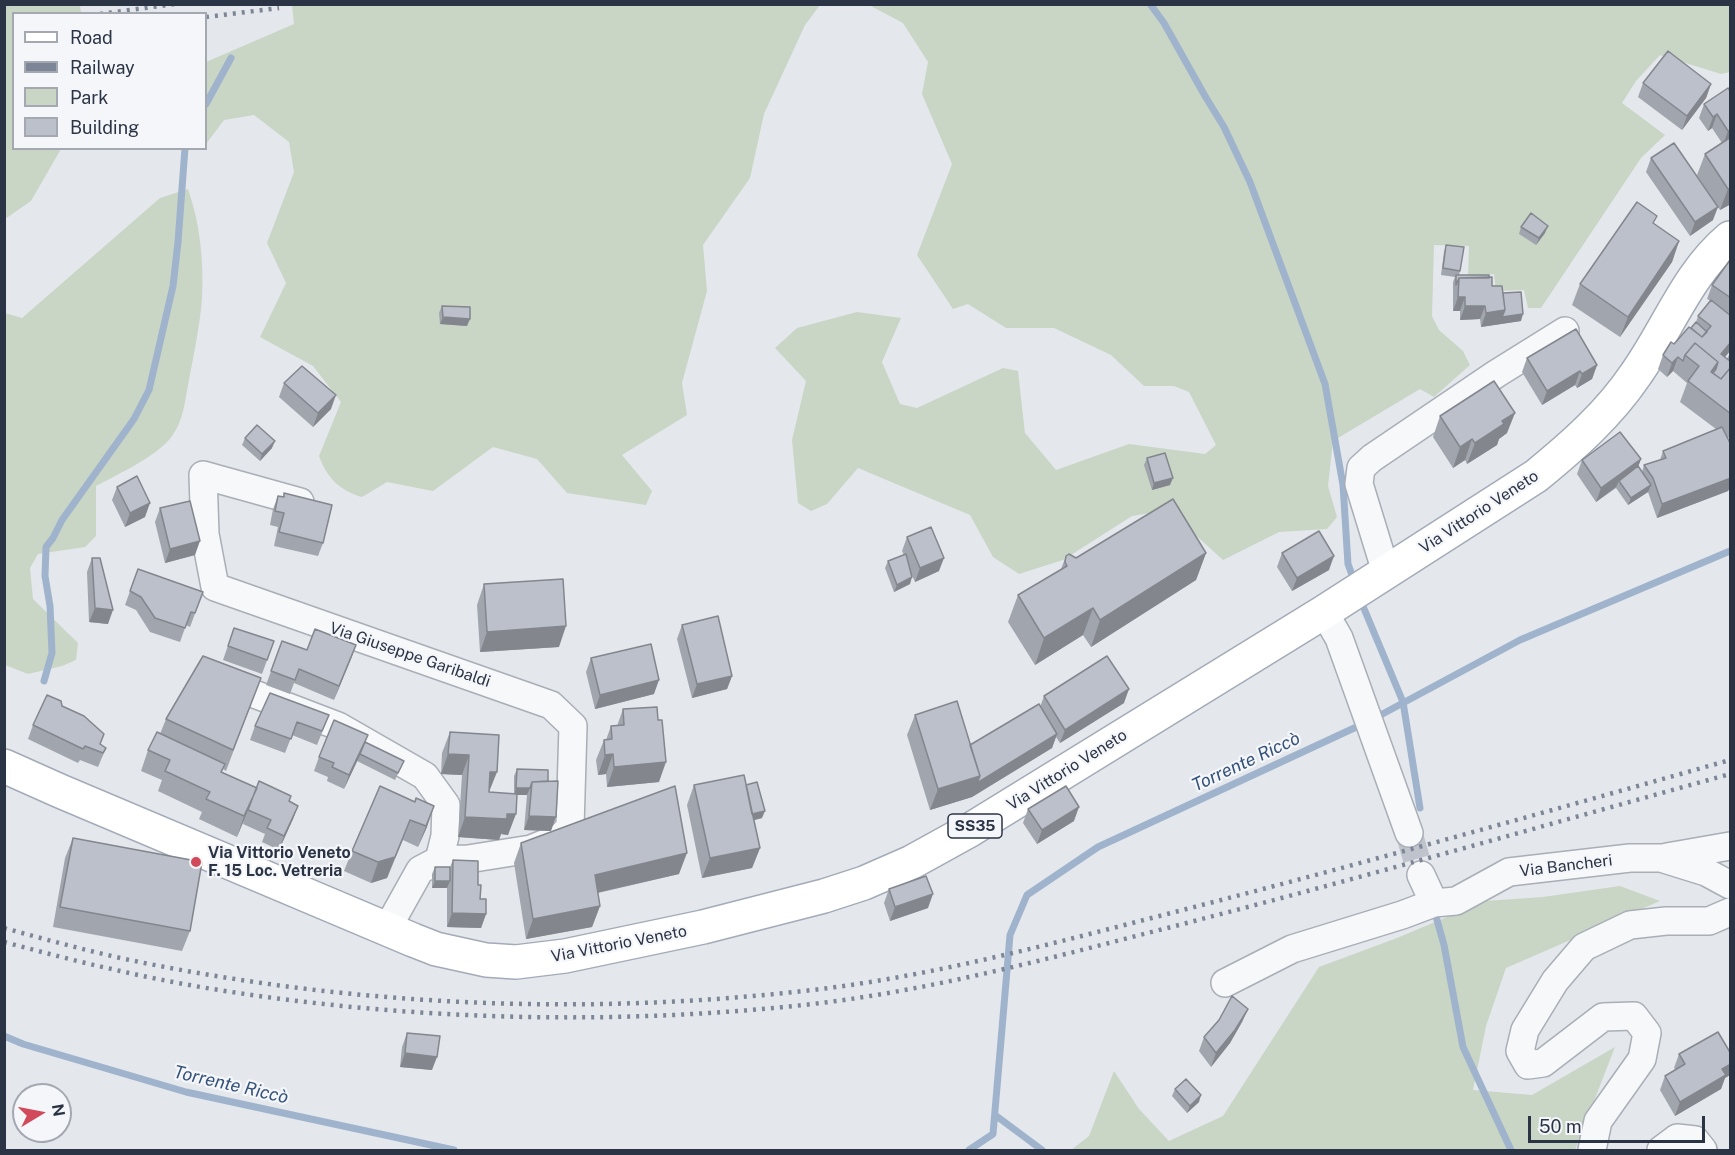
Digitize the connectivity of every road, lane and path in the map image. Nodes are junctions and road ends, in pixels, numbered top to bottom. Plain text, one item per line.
1 (1731, 238) edge
2 (1565, 331) dead end
3 (300, 502) edge
4 (1386, 572) junction
5 (1331, 625) junction
6 (249, 692) edge
7 (4, 766) edge
8 (1409, 833) tunnel mouth
9 (1731, 846) edge
10 (1661, 858) junction
11 (439, 860) junction
12 (1421, 875) tunnel mouth
13 (1731, 885) edge
14 (1434, 903) junction
15 (1731, 912) edge
16 (387, 929) junction
17 (1225, 983) dead end
18 (1592, 1150) edge
19 (1661, 1150) edge
20 (1702, 1150) edge

1 - 4 main road, Via Vittorio Veneto / SS35
2 - 4 street
3 - 11 street, Via Giuseppe Garibaldi
4 - 5 main road, Via Vittorio Veneto / SS35
5 - 8 street
5 - 16 main road, Via Vittorio Veneto / SS35
6 - 11 street
7 - 16 main road, Via Vittorio Veneto / SS35
9 - 10 street
10 - 13 street, Via Bancheri
10 - 14 street, Via Bancheri
11 - 16 street
12 - 14 street
14 - 17 street, Via Bancheri
15 - 18 street
19 - 20 street

